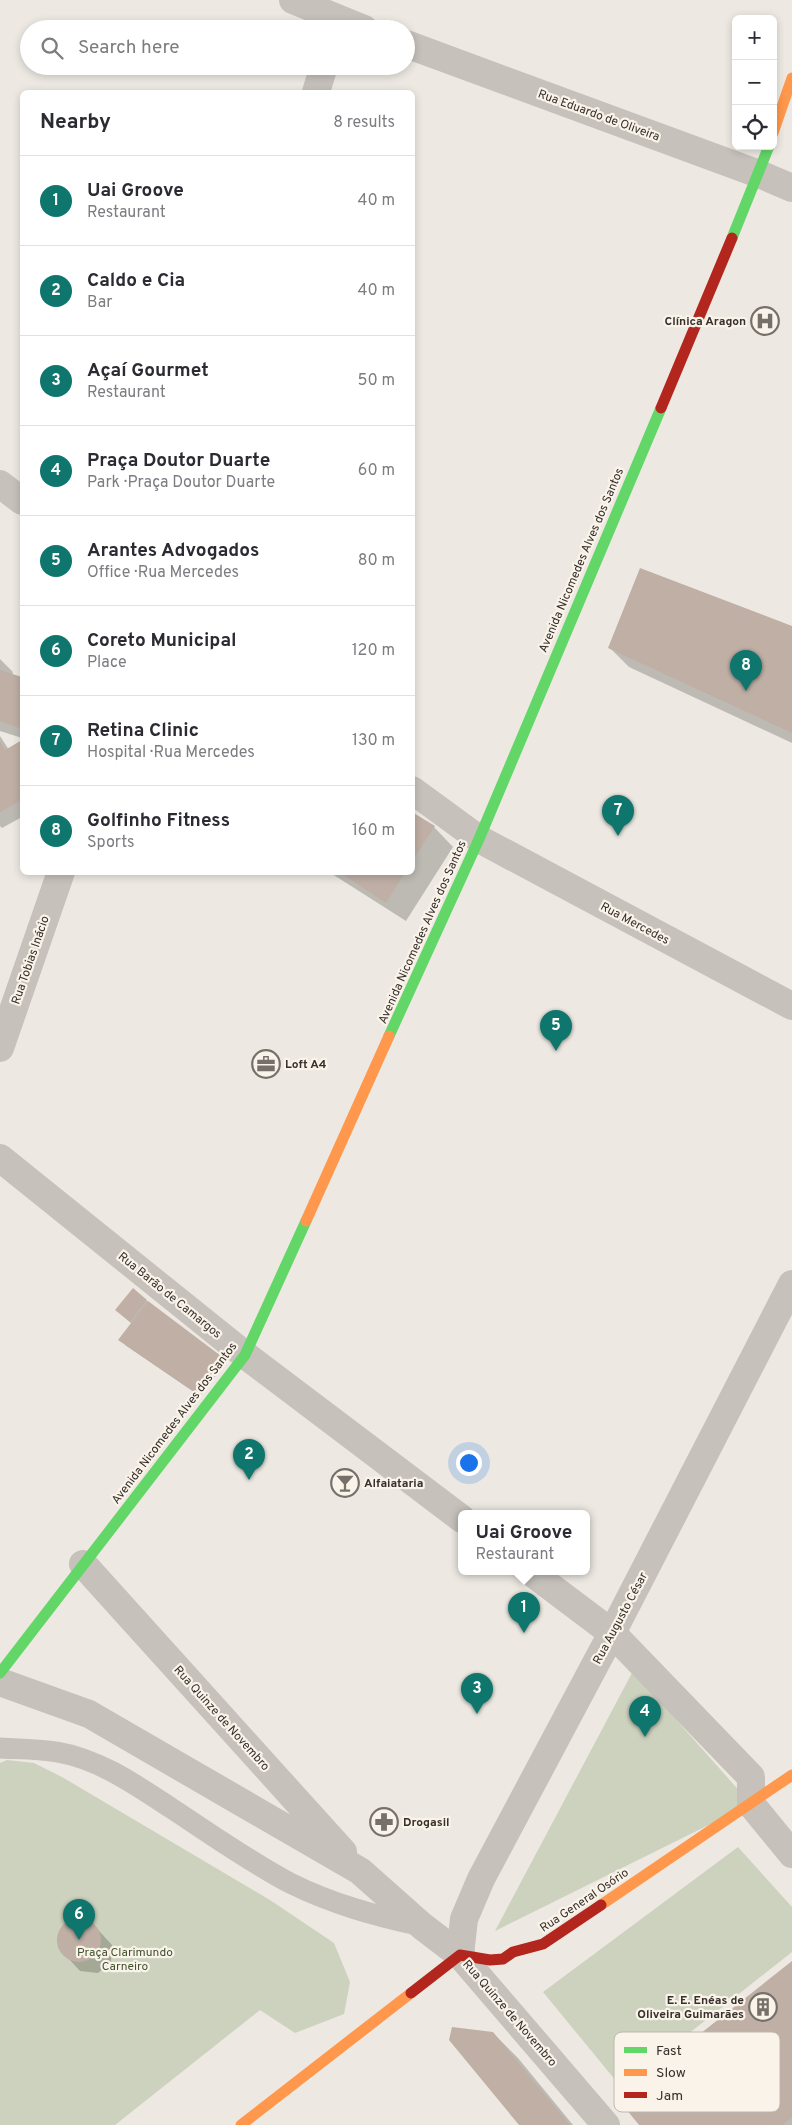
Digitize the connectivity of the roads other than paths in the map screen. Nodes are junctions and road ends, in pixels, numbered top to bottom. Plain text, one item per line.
1 (293, 0) edge
2 (340, 16) edge
3 (415, 47) edge
4 (321, 75) edge
5 (792, 78) edge
6 (317, 90) edge
7 (777, 121) edge
8 (768, 150) edge
9 (759, 174) junction
10 (792, 188) edge
11 (0, 484) edge
12 (20, 499) edge
13 (415, 792) edge
14 (479, 839) junction
15 (60, 875) edge
16 (792, 1006) edge
17 (0, 1048) edge
18 (0, 1158) edge
19 (792, 1284) edge
20 (244, 1355) junction
21 (458, 1516) edge
22 (83, 1564) junction
23 (535, 1575) edge
24 (612, 1633) junction
25 (0, 1673) edge
26 (0, 1682) edge
27 (0, 1748) edge
28 (792, 1775) edge
29 (751, 1804) junction
30 (792, 1854) edge
31 (360, 1871) junction
32 (422, 1926) junction
33 (460, 1955) junction
34 (241, 2125) edge
35 (606, 2125) edge

1 - 2 street
3 - 9 street, Rua Eduardo de Oliveira
4 - 6 street
5 - 7 street
8 - 9 street, Avenida Nicomedes Alves dos Santos
9 - 10 street, Rua Eduardo de Oliveira
9 - 14 street, Avenida Nicomedes Alves dos Santos
11 - 12 street
13 - 14 street, Rua Mercedes
14 - 16 street, Rua Mercedes
14 - 20 street, Avenida Nicomedes Alves dos Santos
15 - 17 street, Rua Tobias Inácio
18 - 20 street, Rua Barão de Camargos
19 - 24 street, Rua Augusto César
20 - 21 street, Rua Barão de Camargos
20 - 22 street, Avenida Nicomedes Alves dos Santos
22 - 25 street, Avenida Nicomedes Alves dos Santos
22 - 31 street, Rua Quinze de Novembro
23 - 24 street
24 - 29 street
24 - 33 street, Rua Augusto César
26 - 31 street, Rua Quinze de Novembro
27 - 32 lane
28 - 29 street, Rua General Osório
29 - 30 street
29 - 33 street, Rua General Osório
31 - 32 street, Rua Quinze de Novembro
32 - 33 street, Rua Quinze de Novembro
33 - 34 street
33 - 35 street, Rua Quinze de Novembro

